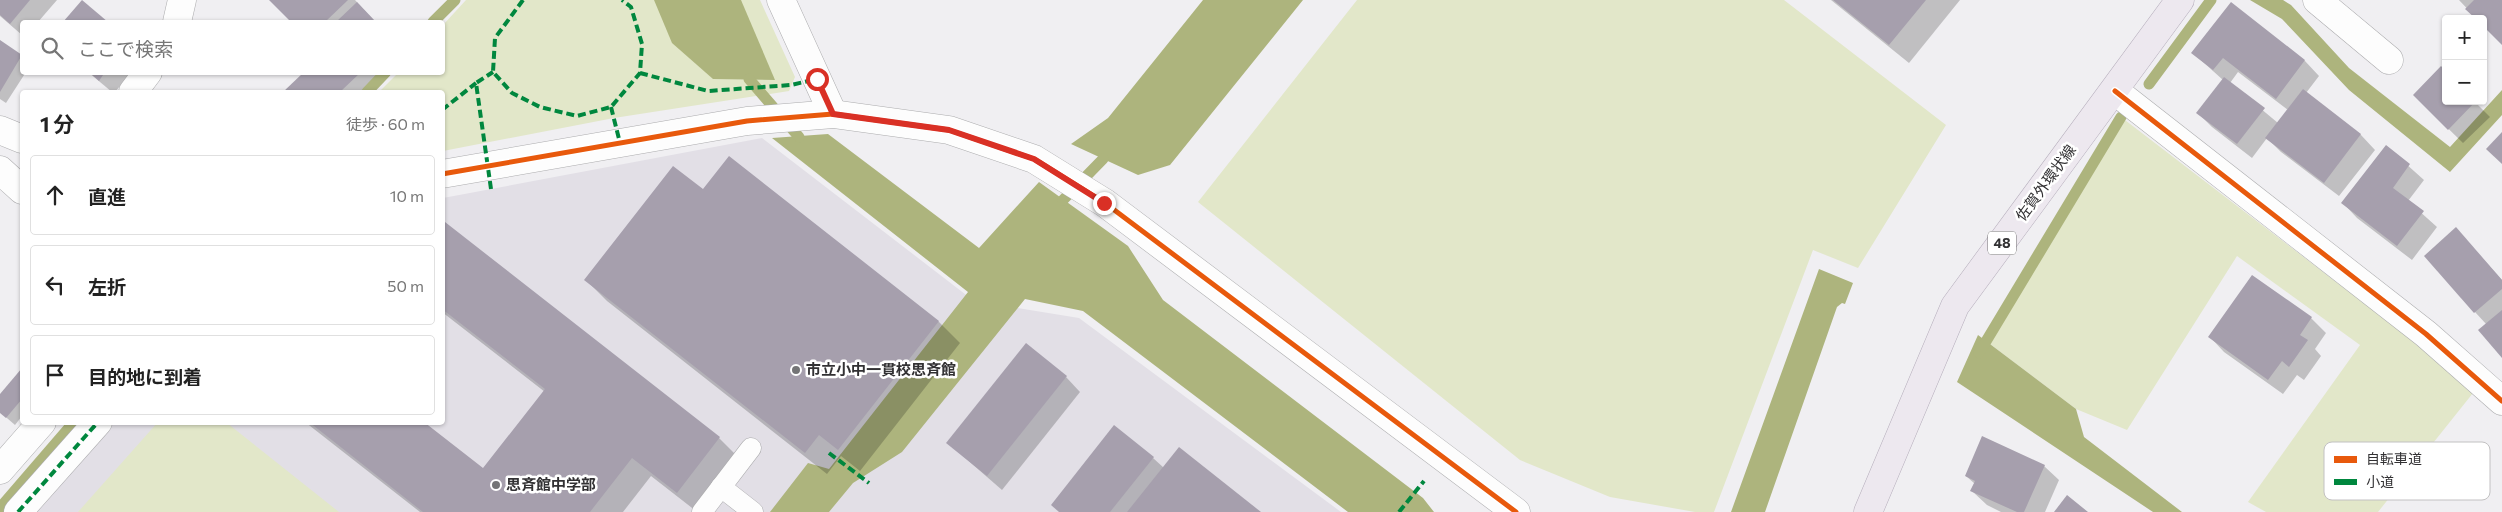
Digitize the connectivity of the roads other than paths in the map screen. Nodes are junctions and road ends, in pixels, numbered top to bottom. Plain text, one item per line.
1 (182, 0) edge
2 (781, 0) edge
3 (2180, 0) edge
4 (2318, 0) edge
5 (177, 20) edge
6 (2389, 60) dead end
7 (146, 75) edge
8 (134, 90) edge
9 (2114, 91) junction
10 (822, 115) junction
11 (0, 130) edge
12 (20, 138) edge
13 (0, 170) edge
14 (445, 173) edge
15 (20, 188) edge
16 (2502, 401) edge
17 (39, 425) edge
18 (95, 425) edge
19 (751, 448) dead end
20 (0, 470) edge
21 (721, 487) junction
22 (18, 512) edge
23 (702, 512) edge
24 (753, 512) edge
25 (1516, 512) edge
26 (1868, 512) edge

1 - 5 street
2 - 10 street
3 - 9 main road, 佐賀外環状線 / 48
4 - 6 street
7 - 8 street
9 - 16 street
9 - 26 main road, 佐賀外環状線 / 48
10 - 14 street
10 - 25 street
11 - 12 street
13 - 15 street
17 - 20 street
18 - 22 street
19 - 21 lane
21 - 23 lane
21 - 24 lane

